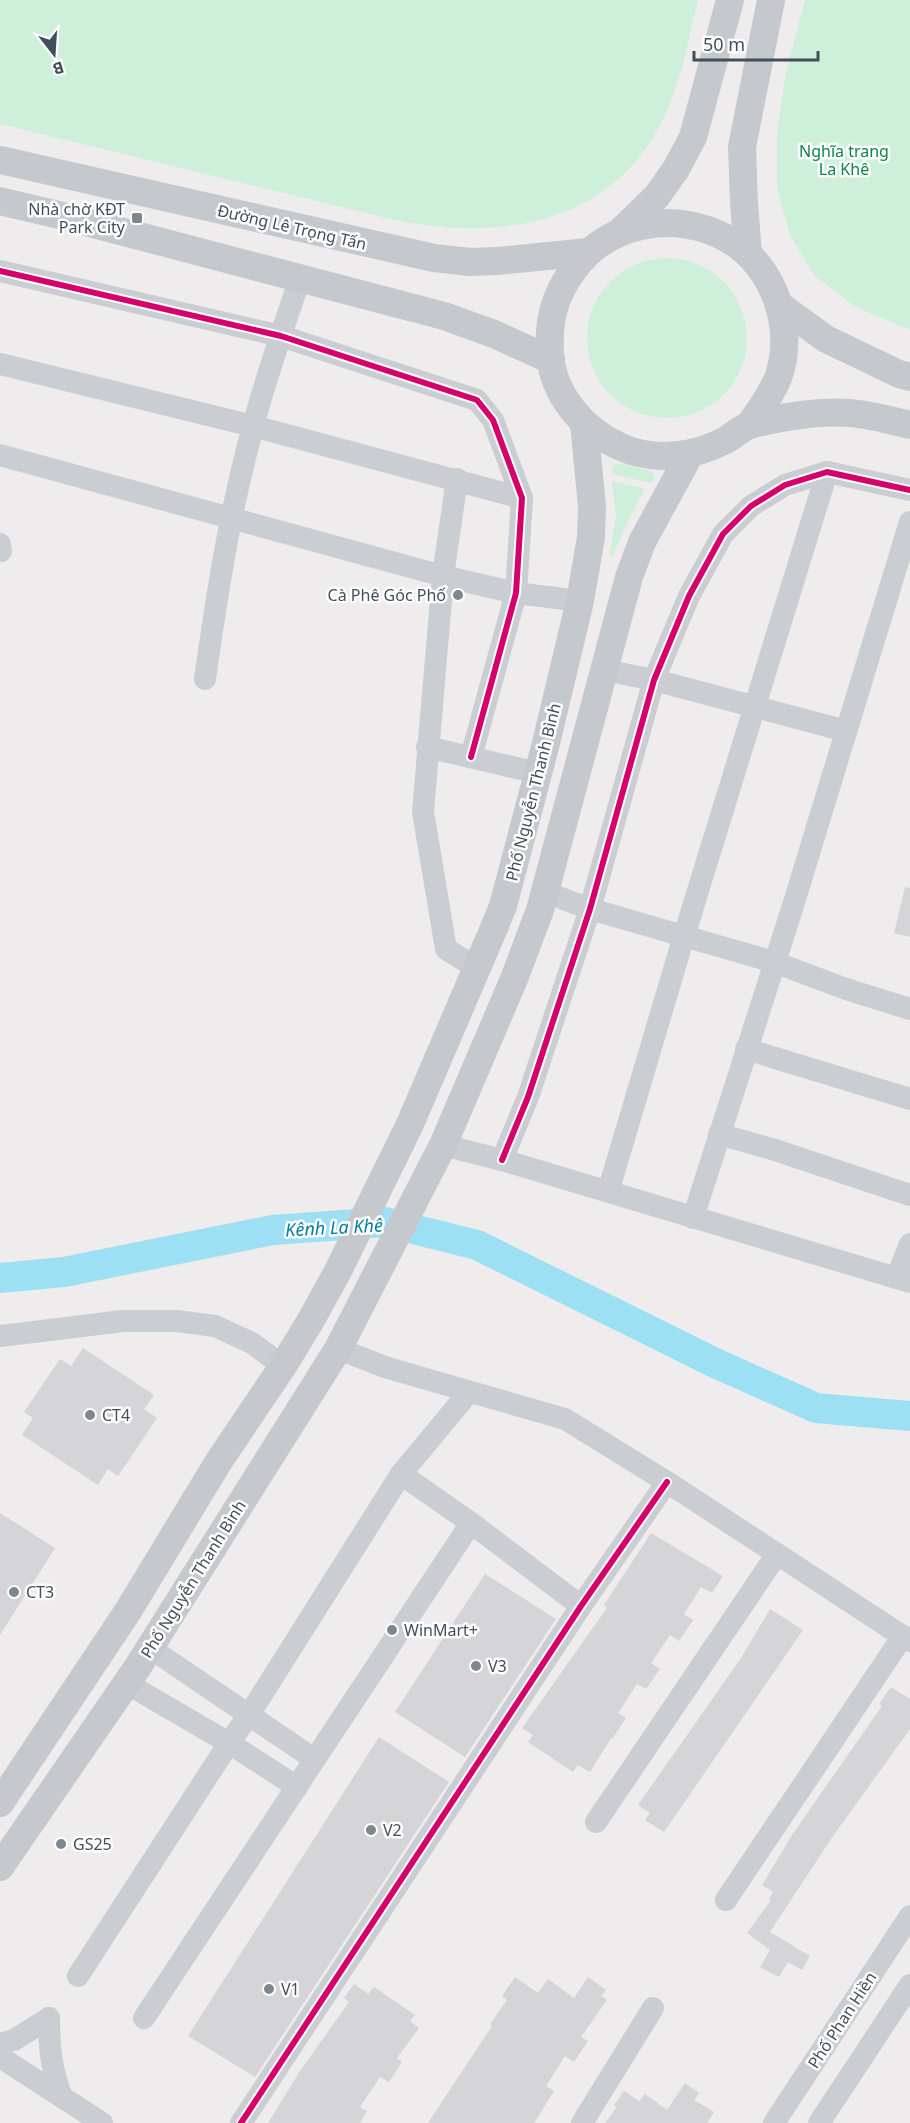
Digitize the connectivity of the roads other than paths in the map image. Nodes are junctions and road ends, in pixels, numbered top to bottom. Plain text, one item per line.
1 (730, 0) edge
2 (771, 0) edge
3 (0, 160) edge
4 (0, 201) edge
5 (621, 231) junction
6 (588, 252) junction
7 (748, 254) junction
8 (0, 271) edge
9 (300, 278) junction
10 (779, 305) junction
11 (281, 336) junction
12 (551, 360) junction
13 (0, 364) edge
14 (910, 377) edge
15 (584, 423) junction
16 (750, 424) junction
17 (910, 425) edge
18 (253, 426) junction
19 (690, 454) junction
20 (0, 455) edge
21 (827, 472) junction
22 (457, 479) junction
23 (910, 490) edge
24 (522, 498) junction
25 (230, 519) junction
26 (910, 522) edge
27 (443, 576) junction
28 (516, 593) junction
29 (580, 601) junction
30 (604, 670) junction
31 (205, 679) dead end
32 (654, 680) junction
33 (755, 706) junction
34 (846, 731) junction
35 (427, 747) junction
36 (471, 757) junction
37 (538, 773) junction
38 (545, 892) junction
39 (590, 909) junction
40 (684, 936) junction
41 (774, 962) junction
42 (477, 968) junction
43 (910, 1009) edge
44 (746, 1049) junction
45 (910, 1099) edge
46 (719, 1134) junction
47 (443, 1145) junction
48 (502, 1160) junction
49 (608, 1192) junction
50 (910, 1195) edge
51 (693, 1218) junction
52 (910, 1244) edge
53 (903, 1280) edge
54 (0, 1336) edge
55 (338, 1349) junction
56 (283, 1366) junction
57 (469, 1392) junction
58 (401, 1473) junction
59 (666, 1482) junction
60 (471, 1523) junction
61 (777, 1554) junction
62 (581, 1606) junction
63 (907, 1638) edge
64 (150, 1648) junction
65 (126, 1683) junction
66 (249, 1715) junction
67 (229, 1743) junction
68 (314, 1759) junction
69 (297, 1787) junction
70 (0, 1803) edge
71 (596, 1822) dead end
72 (0, 1867) edge
73 (726, 1900) dead end
74 (910, 1916) edge
75 (78, 1976) dead end
76 (910, 1985) edge
77 (653, 2008) dead end
78 (144, 2018) dead end
79 (0, 2044) edge
80 (0, 2057) edge
81 (62, 2097) junction
82 (102, 2123) edge
83 (241, 2123) edge
84 (582, 2123) edge
85 (774, 2123) edge
86 (819, 2123) edge

1 - 5 main road
2 - 7 main road
3 - 6 main road, Đường Lê Trọng Tấn
4 - 9 main road
5 - 6 main road
5 - 7 main road
6 - 12 main road
7 - 10 main road
8 - 11 street
9 - 11 street
9 - 12 main road
10 - 14 main road
10 - 16 main road
11 - 18 street
11 - 24 street
12 - 15 main road
13 - 18 street
15 - 19 main road
15 - 29 main road, Phố Nguyễn Thanh Bình
16 - 17 main road
16 - 19 main road
18 - 22 street
18 - 25 street
19 - 30 main road
20 - 25 street
21 - 23 street
21 - 32 street
21 - 33 street
22 - 24 street
22 - 27 street
24 - 28 street
25 - 27 street
25 - 31 street
26 - 34 street
27 - 28 street
27 - 35 street
28 - 29 street
28 - 36 street
29 - 37 main road, Phố Nguyễn Thanh Bình
30 - 32 street
30 - 38 main road
32 - 33 street
32 - 39 street
33 - 34 street
33 - 40 street
34 - 41 street
35 - 36 street
35 - 42 street
36 - 37 street
37 - 42 main road, Phố Nguyễn Thanh Bình
38 - 39 street
38 - 47 main road
39 - 40 street
39 - 48 street
40 - 41 street
40 - 49 street
41 - 43 street
41 - 44 street
42 - 56 main road, Phố Nguyễn Thanh Bình
44 - 45 street
44 - 46 street
46 - 50 street
46 - 51 street
47 - 48 street
47 - 55 main road, Phố Nguyễn Thanh Bình
48 - 49 street
49 - 51 street
51 - 53 street
52 - 53 street
54 - 56 street
55 - 57 street
55 - 64 main road, Phố Nguyễn Thanh Bình
56 - 70 main road
57 - 58 street
57 - 59 street
58 - 60 street
58 - 66 street
59 - 61 street
59 - 62 street
60 - 62 street
60 - 68 street
61 - 63 street
61 - 71 street
62 - 83 street
63 - 73 street
64 - 65 main road, Phố Nguyễn Thanh Bình
64 - 66 street
65 - 67 street
65 - 72 main road, Phố Nguyễn Thanh Bình
66 - 67 street
66 - 68 street
67 - 69 street
67 - 75 street
68 - 69 street
69 - 78 street
74 - 85 street, Phố Phan Hiền
76 - 86 street
77 - 84 street
79 - 81 street
80 - 81 street
81 - 82 street

